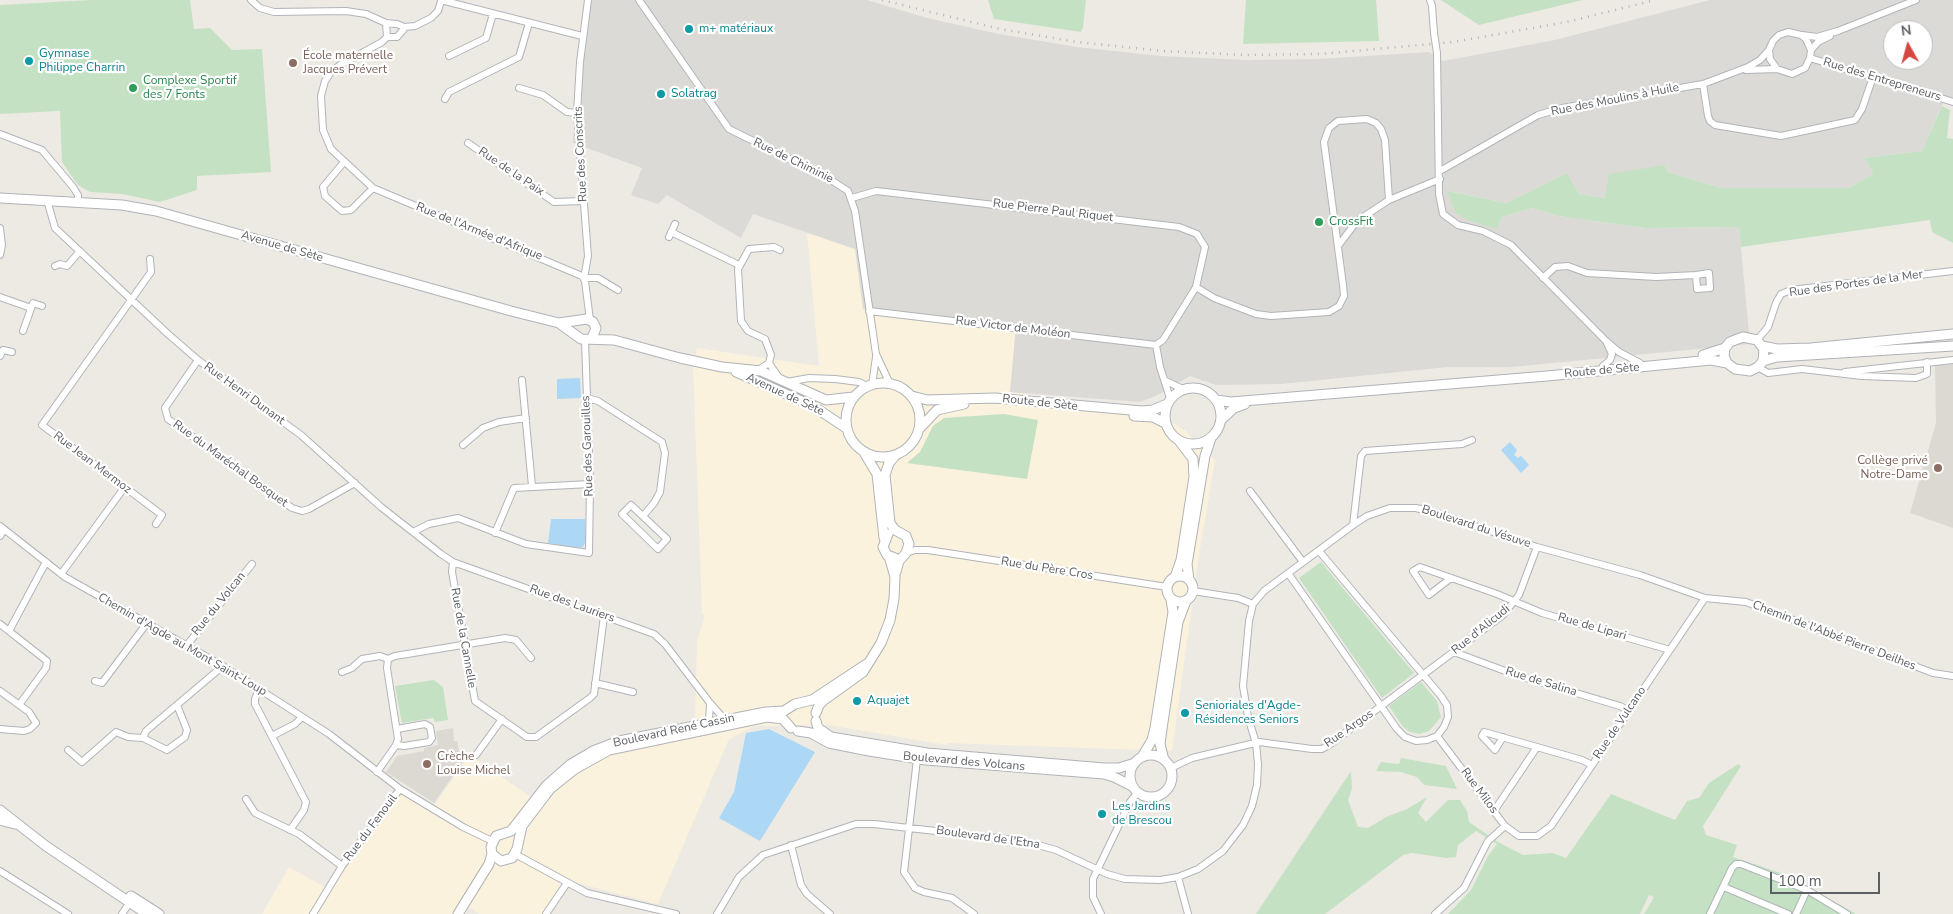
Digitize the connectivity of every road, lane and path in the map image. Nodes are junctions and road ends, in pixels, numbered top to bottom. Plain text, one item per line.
1 (251, 0) edge
2 (441, 0) edge
3 (588, 0) edge
4 (639, 0) edge
5 (1430, 0) edge
6 (1916, 0) edge
7 (493, 14) junction
8 (386, 23) junction
9 (529, 23) junction
10 (404, 27) junction
11 (1838, 31) junction
12 (1801, 35) junction
13 (582, 36) junction
14 (387, 37) junction
15 (1769, 50) junction
16 (1811, 50) junction
17 (450, 56) dead end
18 (1810, 58) junction
19 (1777, 69) junction
20 (1742, 70) junction
21 (1873, 77) junction
22 (1703, 84) junction
23 (520, 88) dead end
24 (445, 99) dead end
25 (1953, 102) edge
26 (577, 112) junction
27 (0, 134) edge
28 (468, 143) dead end
29 (344, 162) junction
30 (1440, 171) junction
31 (1440, 179) junction
32 (373, 188) junction
33 (0, 198) edge
34 (852, 198) junction
35 (47, 200) junction
36 (1389, 200) junction
37 (78, 201) junction
38 (583, 201) junction
39 (1357, 221) junction
40 (1335, 222) junction
41 (675, 224) dead end
42 (0, 228) edge
43 (1338, 246) junction
44 (780, 250) dead end
45 (80, 251) junction
46 (0, 255) edge
47 (150, 259) dead end
48 (740, 265) junction
49 (55, 266) dead end
50 (1953, 271) edge
51 (1696, 275) dead end
52 (584, 278) junction
53 (1543, 278) junction
54 (1196, 287) junction
55 (618, 290) dead end
56 (0, 297) edge
57 (131, 300) junction
58 (42, 306) dead end
59 (31, 308) junction
60 (870, 311) junction
61 (559, 323) junction
62 (586, 323) junction
63 (23, 331) dead end
64 (576, 334) junction
65 (1953, 334) edge
66 (588, 339) junction
67 (614, 340) junction
68 (1605, 340) junction
69 (1760, 343) junction
70 (1156, 345) junction
71 (1953, 346) edge
72 (1725, 348) junction
73 (12, 352) dead end
74 (876, 354) junction
75 (0, 356) edge
76 (198, 360) junction
77 (1953, 360) edge
78 (1640, 362) junction
79 (1927, 362) junction
80 (769, 363) junction
81 (1727, 363) junction
82 (1760, 364) junction
83 (1603, 366) junction
84 (722, 367) junction
85 (758, 370) junction
86 (1837, 373) junction
87 (522, 380) dead end
88 (783, 380) junction
89 (1476, 380) junction
90 (1166, 381) junction
91 (890, 384) junction
92 (870, 385) junction
93 (1183, 389) junction
94 (912, 396) junction
95 (853, 397) junction
96 (587, 398) junction
97 (1216, 400) junction
98 (1254, 400) junction
99 (1169, 401) junction
100 (526, 418) junction
101 (1221, 420) junction
102 (1165, 423) junction
103 (846, 428) junction
104 (920, 428) junction
105 (1212, 436) junction
106 (1472, 440) dead end
107 (1180, 441) junction
108 (463, 445) dead end
109 (865, 454) junction
110 (895, 456) junction
111 (355, 483) junction
112 (590, 484) junction
113 (532, 486) junction
114 (124, 488) junction
115 (1250, 491) dead end
116 (643, 516) junction
117 (156, 524) dead end
118 (1353, 525) junction
119 (2, 527) edge
120 (413, 532) junction
121 (900, 532) junction
122 (495, 533) junction
123 (0, 536) edge
124 (884, 538) junction
125 (908, 540) junction
126 (1537, 547) junction
127 (928, 550) junction
128 (1319, 551) junction
129 (904, 555) junction
130 (889, 556) junction
131 (46, 562) junction
132 (453, 562) junction
133 (1304, 562) junction
134 (252, 564) dead end
135 (1288, 573) junction
136 (61, 574) junction
137 (895, 577) junction
138 (1175, 577) junction
139 (1451, 578) junction
140 (1189, 580) junction
141 (1167, 587) junction
142 (1193, 591) junction
143 (1705, 598) junction
144 (1171, 600) junction
145 (1714, 600) joint
146 (1186, 601) junction
147 (1515, 602) junction
148 (1253, 604) junction
149 (604, 616) junction
150 (147, 623) junction
151 (0, 624) edge
152 (9, 631) junction
153 (464, 644) junction
154 (187, 645) junction
155 (1670, 650) junction
156 (1454, 652) junction
157 (531, 658) dead end
158 (388, 659) junction
159 (868, 663) junction
160 (223, 666) junction
161 (342, 672) dead end
162 (1423, 674) junction
163 (1953, 676) edge
164 (95, 681) dead end
165 (596, 683) junction
166 (259, 689) junction
167 (0, 691) edge
168 (633, 692) dead end
169 (804, 702) junction
170 (178, 703) junction
171 (710, 703) junction
172 (19, 705) junction
173 (791, 706) junction
174 (1382, 706) junction
175 (1628, 710) junction
176 (302, 717) junction
177 (816, 717) junction
178 (502, 719) junction
179 (725, 720) junction
180 (706, 724) junction
181 (0, 728) edge
182 (397, 729) junction
183 (794, 729) junction
184 (272, 736) junction
185 (1437, 736) junction
186 (1504, 737) dead end
187 (143, 738) junction
188 (1256, 743) junction
189 (396, 745) junction
190 (1537, 747) junction
191 (68, 750) dead end
192 (476, 755) dead end
193 (917, 759) junction
194 (1139, 760) junction
195 (1164, 760) junction
196 (1592, 765) junction
197 (1171, 768) junction
198 (377, 772) junction
199 (400, 789) junction
200 (1134, 789) junction
201 (246, 799) dead end
202 (0, 810) edge
203 (1494, 812) junction
204 (0, 820) edge
205 (17, 825) junction
206 (1505, 826) junction
207 (908, 827) junction
208 (290, 830) junction
209 (502, 834) junction
210 (1528, 837) joint
211 (39, 839) junction
212 (492, 841) junction
213 (517, 844) junction
214 (791, 845) junction
215 (492, 854) junction
216 (515, 854) junction
217 (502, 861) junction
218 (342, 866) junction
219 (1096, 869) junction
220 (0, 871) edge
221 (1178, 877) junction
222 (566, 883) junction
223 (1724, 887) junction
224 (1807, 890) junction
225 (130, 902) junction
226 (1843, 913) edge
227 (68, 914) edge
228 (122, 914) edge
229 (147, 914) edge
230 (159, 914) edge
231 (313, 914) edge
232 (458, 914) edge
233 (464, 914) edge
234 (546, 914) edge
235 (676, 914) edge
236 (717, 914) edge
237 (830, 914) edge
238 (974, 914) edge
239 (1101, 914) edge
240 (1188, 914) edge
241 (1435, 914) edge
242 (1710, 914) edge
243 (1788, 914) edge
244 (1796, 914) edge

1 - 8 street
2 - 7 street
2 - 10 street
3 - 13 street, Rue des Conscrits
4 - 34 street, Rue de Chiminie
5 - 30 street, bridge
6 - 11 street
7 - 9 street
7 - 17 street
8 - 10 street
8 - 14 street
9 - 13 street
9 - 24 street
10 - 14 street, Rue de l'Armée d'Afrique
11 - 12 street
11 - 16 street
12 - 15 street
12 - 16 street
13 - 26 street, Rue des Conscrits
14 - 29 street, Rue de l'Armée d'Afrique
15 - 19 street
15 - 20 street, Rue des Moulins à Huile
16 - 18 street
18 - 19 street
18 - 21 street, Rue des Entrepreneurs
19 - 20 street, Rue des Moulins à Huile
20 - 22 street, Rue des Moulins à Huile
21 - 22 street
21 - 25 street, Rue des Entrepreneurs
22 - 30 street, Rue des Moulins à Huile
23 - 26 street
26 - 38 street, Rue des Conscrits
27 - 37 street
28 - 38 street, Rue de la Paix
29 - 32 street, Rue de l'Armée d'Afrique
29 - 32 street
30 - 31 street
31 - 36 street
31 - 53 street
32 - 52 street, Rue de l'Armée d'Afrique
33 - 35 main road, Avenue de Sète
34 - 54 street, Rue Pierre Paul Riquet
34 - 60 street
35 - 37 main road, Avenue de Sète
35 - 45 street, Rue Henri Dunant
36 - 39 street
36 - 40 street
37 - 61 main road, Avenue de Sète
38 - 52 street, Rue des Conscrits
39 - 40 street
39 - 43 street
40 - 43 street
41 - 48 street
42 - 46 street
43 - 54 street
44 - 48 street
45 - 49 street
45 - 57 street, Rue Henri Dunant
47 - 57 street
48 - 80 street
50 - 69 street, Rue des Portes de la Mer
51 - 53 street
52 - 55 street, Rue de l'Armée d'Afrique
52 - 62 street
53 - 68 street
54 - 70 street
56 - 59 street
57 - 76 street, Rue Henri Dunant
57 - 114 street, Rue Jean Mermoz
58 - 59 street
59 - 63 street
60 - 70 street, Rue Victor de Moléon
60 - 74 street
61 - 62 main road, Avenue de Sète
61 - 64 main road, Avenue de Sète
62 - 64 main road
62 - 66 main road
62 - 67 main road, Avenue de Sète
64 - 66 main road, Avenue de Sète
65 - 69 main road
66 - 67 main road, Avenue de Sète
66 - 96 street, Rue des Garouilles
67 - 84 main road, Avenue de Sète
68 - 78 street
68 - 83 street
69 - 72 main road
69 - 82 main road
70 - 90 street
71 - 82 main road
72 - 78 main road, Route de Sète
72 - 81 main road
73 - 75 street
74 - 91 street
74 - 92 street
76 - 111 street, Rue Henri Dunant
76 - 111 street, Rue du Maréchal Bosquet
77 - 79 street
78 - 83 main road, Route de Sète
79 - 86 street
79 - 86 street
80 - 85 street
80 - 88 street
81 - 82 main road
81 - 89 main road, Route de Sète
82 - 86 street
83 - 89 main road, Route de Sète
84 - 85 main road, Avenue de Sète
84 - 103 main road, Avenue de Sète
85 - 88 main road, Avenue de Sète
87 - 100 street
88 - 92 street
88 - 95 main road, Avenue de Sète
89 - 98 main road, Route de Sète
90 - 93 street
90 - 99 street
91 - 92 main road
91 - 94 main road
92 - 95 main road
93 - 97 main road
93 - 99 main road
94 - 99 main road, Route de Sète
94 - 104 main road
95 - 103 main road
96 - 112 street, Rue des Garouilles
96 - 116 street
97 - 98 main road, Route de Sète
97 - 101 main road
98 - 101 main road, Route de Sète
99 - 102 main road
100 - 108 street
100 - 113 street
101 - 105 main road
102 - 104 main road, Route de Sète
102 - 107 main road
103 - 109 main road
104 - 110 main road
105 - 107 main road
105 - 140 main road
106 - 118 street
107 - 138 main road
109 - 110 main road
109 - 124 main road
110 - 121 main road
111 - 120 street, Rue Henri Dunant
112 - 113 street
112 - 122 street, Rue des Garouilles
113 - 122 street
114 - 117 street, Rue Jean Mermoz
114 - 136 street
115 - 133 street
116 - 116 street
118 - 126 street, Boulevard du Vésuve
118 - 128 street, Boulevard du Vésuve
119 - 123 street
119 - 131 street, Chemin d'Agde au Mont Saint-Loup
120 - 122 street
120 - 132 street, Rue des Lauriers
121 - 124 main road
121 - 125 main road
124 - 130 main road
125 - 127 street, Rue du Père Cros
125 - 129 main road
126 - 143 street, Boulevard du Vésuve
126 - 147 street, Rue d'Alicudi
127 - 129 street, Rue du Père Cros
127 - 141 street, Rue du Père Cros
128 - 133 street, Boulevard du Vésuve
128 - 162 street
129 - 130 main road
129 - 137 main road
130 - 137 main road
131 - 136 street, Chemin d'Agde au Mont Saint-Loup
131 - 152 street
132 - 149 street, Rue des Lauriers
132 - 153 street, Rue de la Cannelle
133 - 135 street, Boulevard du Vésuve
134 - 154 street, Rue du Volcan
135 - 148 street, Boulevard du Vésuve
135 - 174 street
136 - 150 street, Chemin d'Agde au Mont Saint-Loup
137 - 159 main road
138 - 140 main road
138 - 141 main road
139 - 139 street, Rue de Lipari
139 - 147 street, Rue de Lipari
140 - 142 main road
141 - 144 main road
142 - 146 main road
142 - 148 street
143 - 145 street, Boulevard du Vésuve
143 - 155 street, Rue de Vulcano
144 - 146 main road
144 - 194 main road
145 - 163 street, Chemin de l'Abbé Pierre Deilhes
146 - 195 main road
147 - 155 street, Rue de Lipari
147 - 156 street, Rue d'Alicudi
148 - 188 street
149 - 165 street, Rue de la Cannelle
149 - 171 street, Rue des Lauriers
150 - 154 street, Chemin d'Agde au Mont Saint-Loup
150 - 164 street
151 - 152 street
152 - 172 street
153 - 157 street
153 - 158 street
153 - 178 street, Rue de la Cannelle
154 - 160 street, Chemin d'Agde au Mont Saint-Loup
155 - 175 street, Rue de Vulcano
156 - 162 street, Rue d'Alicudi
156 - 175 street, Rue de Salina
158 - 161 street
158 - 182 street
159 - 169 main road
159 - 177 main road
160 - 166 street, Chemin d'Agde au Mont Saint-Loup
160 - 170 street
162 - 174 street
162 - 185 street
165 - 168 street
165 - 178 street, Rue de la Cannelle
166 - 176 street, Chemin d'Agde au Mont Saint-Loup
166 - 184 street
167 - 172 street
169 - 173 main road
169 - 177 main road
170 - 187 street
170 - 187 street
171 - 179 street, Rue des Lauriers
171 - 180 street
172 - 181 street
173 - 179 main road, Boulevard René Cassin
173 - 183 main road
174 - 185 street
174 - 188 street, Rue Argos
175 - 196 street, Rue de Vulcano
176 - 184 street
176 - 198 street, Chemin d'Agde au Mont Saint-Loup
177 - 183 main road
177 - 194 main road, Boulevard des Volcans
178 - 192 street
179 - 180 main road, Boulevard René Cassin
180 - 209 main road, Boulevard René Cassin
182 - 189 street
182 - 189 street
183 - 193 main road, Boulevard des Volcans
183 - 213 main road, Boulevard René Cassin
184 - 208 street
185 - 203 street, Rue Milos
186 - 190 street
187 - 191 street
188 - 197 street, Rue Argos
188 - 221 street, Boulevard de l'Etna
189 - 198 street
190 - 196 street
190 - 203 street
193 - 200 main road, Boulevard des Volcans
193 - 207 street
194 - 195 main road
194 - 200 main road
195 - 197 main road
196 - 210 street, Rue de Vulcano
197 - 200 main road
198 - 199 street, Chemin d'Agde au Mont Saint-Loup
199 - 212 street, Chemin d'Agde au Mont Saint-Loup
199 - 218 street, Rue du Fenouil
200 - 219 street
201 - 208 street, Rue du Fenouil
202 - 205 main road
203 - 206 street, Rue Milos
204 - 205 main road
205 - 211 main road
206 - 210 street, Rue Milos
206 - 241 street
207 - 214 street, Boulevard de l'Etna
207 - 219 street, Boulevard de l'Etna
207 - 238 street
208 - 218 street, Rue du Fenouil
209 - 212 main road
209 - 213 main road
211 - 225 main road
211 - 230 main road
212 - 215 main road
213 - 216 main road
214 - 236 street, Boulevard de l'Etna
214 - 237 street
215 - 217 main road
215 - 232 main road
216 - 217 main road
216 - 222 street
217 - 233 main road
218 - 231 street, Rue du Fenouil
219 - 221 street, Boulevard de l'Etna
219 - 239 street
220 - 227 street
221 - 240 street
222 - 234 street
222 - 235 street
223 - 224 street
223 - 242 street
223 - 243 street
224 - 226 street
224 - 244 street
225 - 228 street
225 - 229 main road

